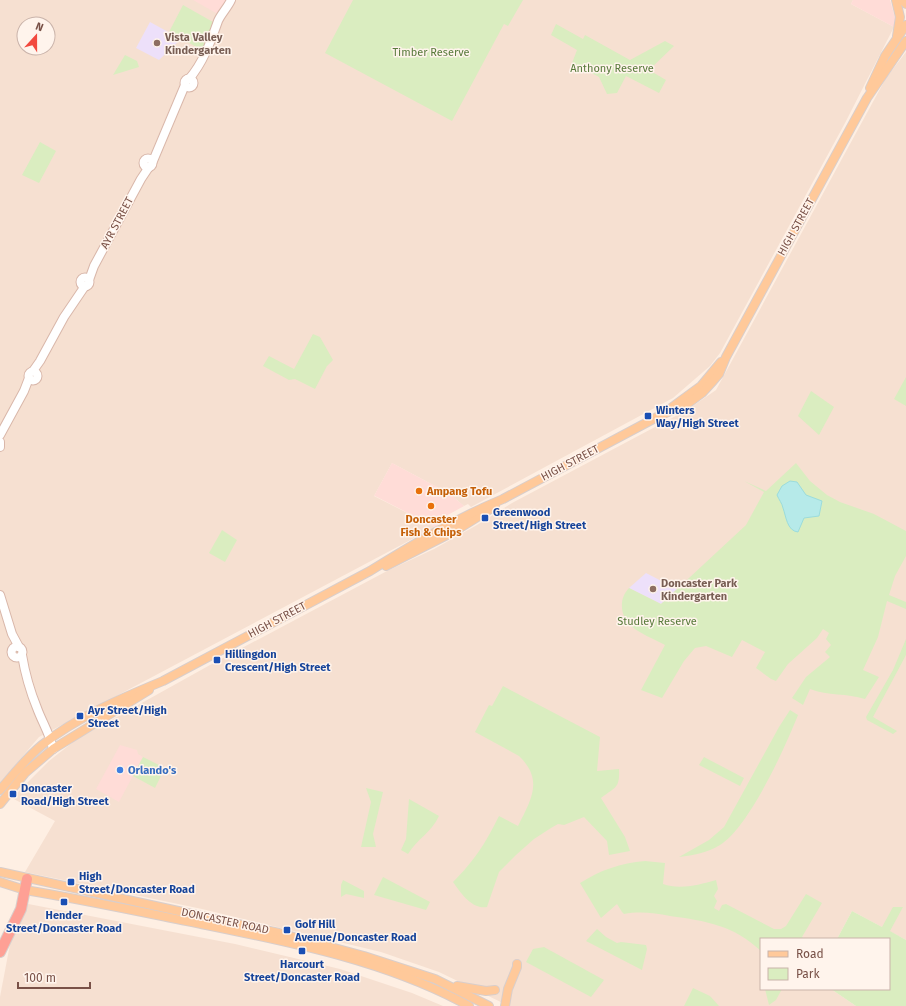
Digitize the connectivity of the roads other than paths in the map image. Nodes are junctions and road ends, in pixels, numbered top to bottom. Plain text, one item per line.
1 (231, 0) edge
2 (235, 0) edge
3 (896, 0) edge
4 (902, 0) edge
5 (906, 4) edge
6 (906, 25) edge
7 (213, 38) junction
8 (896, 39) junction
9 (906, 41) edge
10 (867, 98) junction
11 (2, 431) edge
12 (0, 442) edge
13 (0, 447) edge
14 (0, 595) edge
15 (163, 681) junction
16 (48, 741) junction
17 (53, 749) junction
18 (0, 790) edge
19 (0, 804) edge
20 (0, 872) edge
21 (27, 879) junction
22 (0, 882) edge
23 (47, 883) junction
24 (25, 890) junction
25 (78, 900) junction
26 (0, 952) edge
27 (517, 964) dead end
28 (449, 985) junction
29 (496, 990) dead end
30 (469, 1006) edge
31 (488, 1006) edge
32 (506, 1006) edge

1 - 7 street, AYR STREET
2 - 7 street, AYR STREET
3 - 8 main road
4 - 5 main road
6 - 8 main road, HIGH STREET
7 - 11 street, AYR STREET
8 - 10 main road, HIGH STREET
9 - 10 main road, HIGH STREET
10 - 15 main road, HIGH STREET
11 - 12 street, AYR STREET
12 - 13 street, AYR STREET
14 - 16 street
15 - 16 main road, HIGH STREET
15 - 17 main road, HIGH STREET
16 - 17 street
16 - 18 main road, HIGH STREET
17 - 19 main road, HIGH STREET
20 - 21 main road, DONCASTER ROAD
21 - 23 main road, DONCASTER ROAD
21 - 24 highway
22 - 24 main road, DONCASTER ROAD
23 - 25 main road
23 - 28 main road, DONCASTER ROAD
24 - 25 main road, DONCASTER ROAD
24 - 26 highway
25 - 30 main road, DONCASTER ROAD
27 - 32 main road
28 - 29 main road
28 - 31 main road, DONCASTER ROAD

